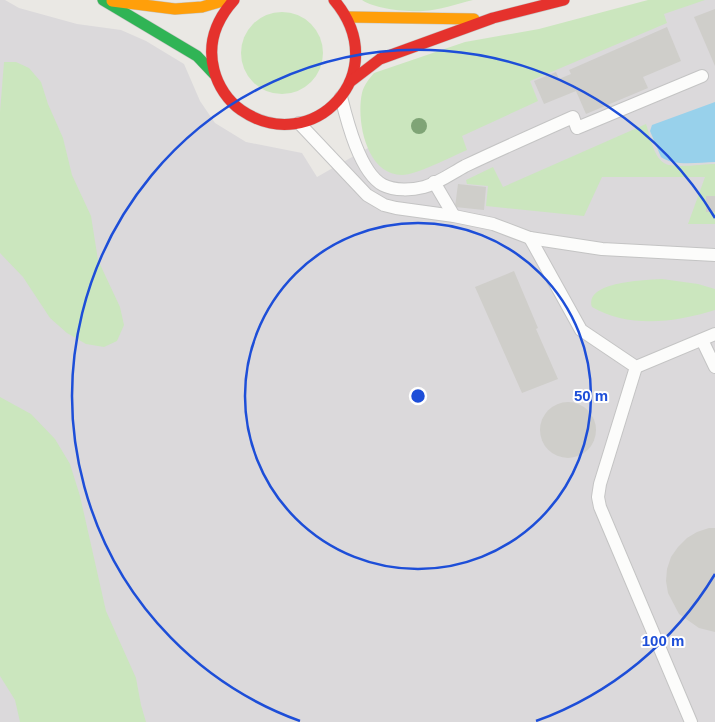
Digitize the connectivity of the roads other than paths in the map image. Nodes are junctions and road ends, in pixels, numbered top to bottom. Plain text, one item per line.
1 (102, 0) edge
2 (226, 0) edge
3 (234, 0) edge
4 (334, 0) edge
5 (564, 0) edge
6 (348, 17) junction
7 (493, 18) junction
8 (214, 74) junction
9 (702, 76) dead end
10 (350, 82) junction
11 (341, 97) junction
12 (299, 123) junction
13 (431, 184) junction
14 (454, 216) junction
15 (530, 238) junction
16 (715, 255) edge
17 (715, 334) edge
18 (702, 340) junction
19 (636, 367) junction
20 (715, 367) edge
21 (691, 722) edge

1 - 2 main road
1 - 8 main road
3 - 8 main road
4 - 6 main road
5 - 7 main road
6 - 7 main road
6 - 10 main road
7 - 10 main road
8 - 12 main road
9 - 13 lane
10 - 11 main road
11 - 12 main road
11 - 13 lane
12 - 14 lane
13 - 14 lane
14 - 15 lane
15 - 16 lane
15 - 19 lane
17 - 18 lane
18 - 19 lane
18 - 20 lane
19 - 21 lane

